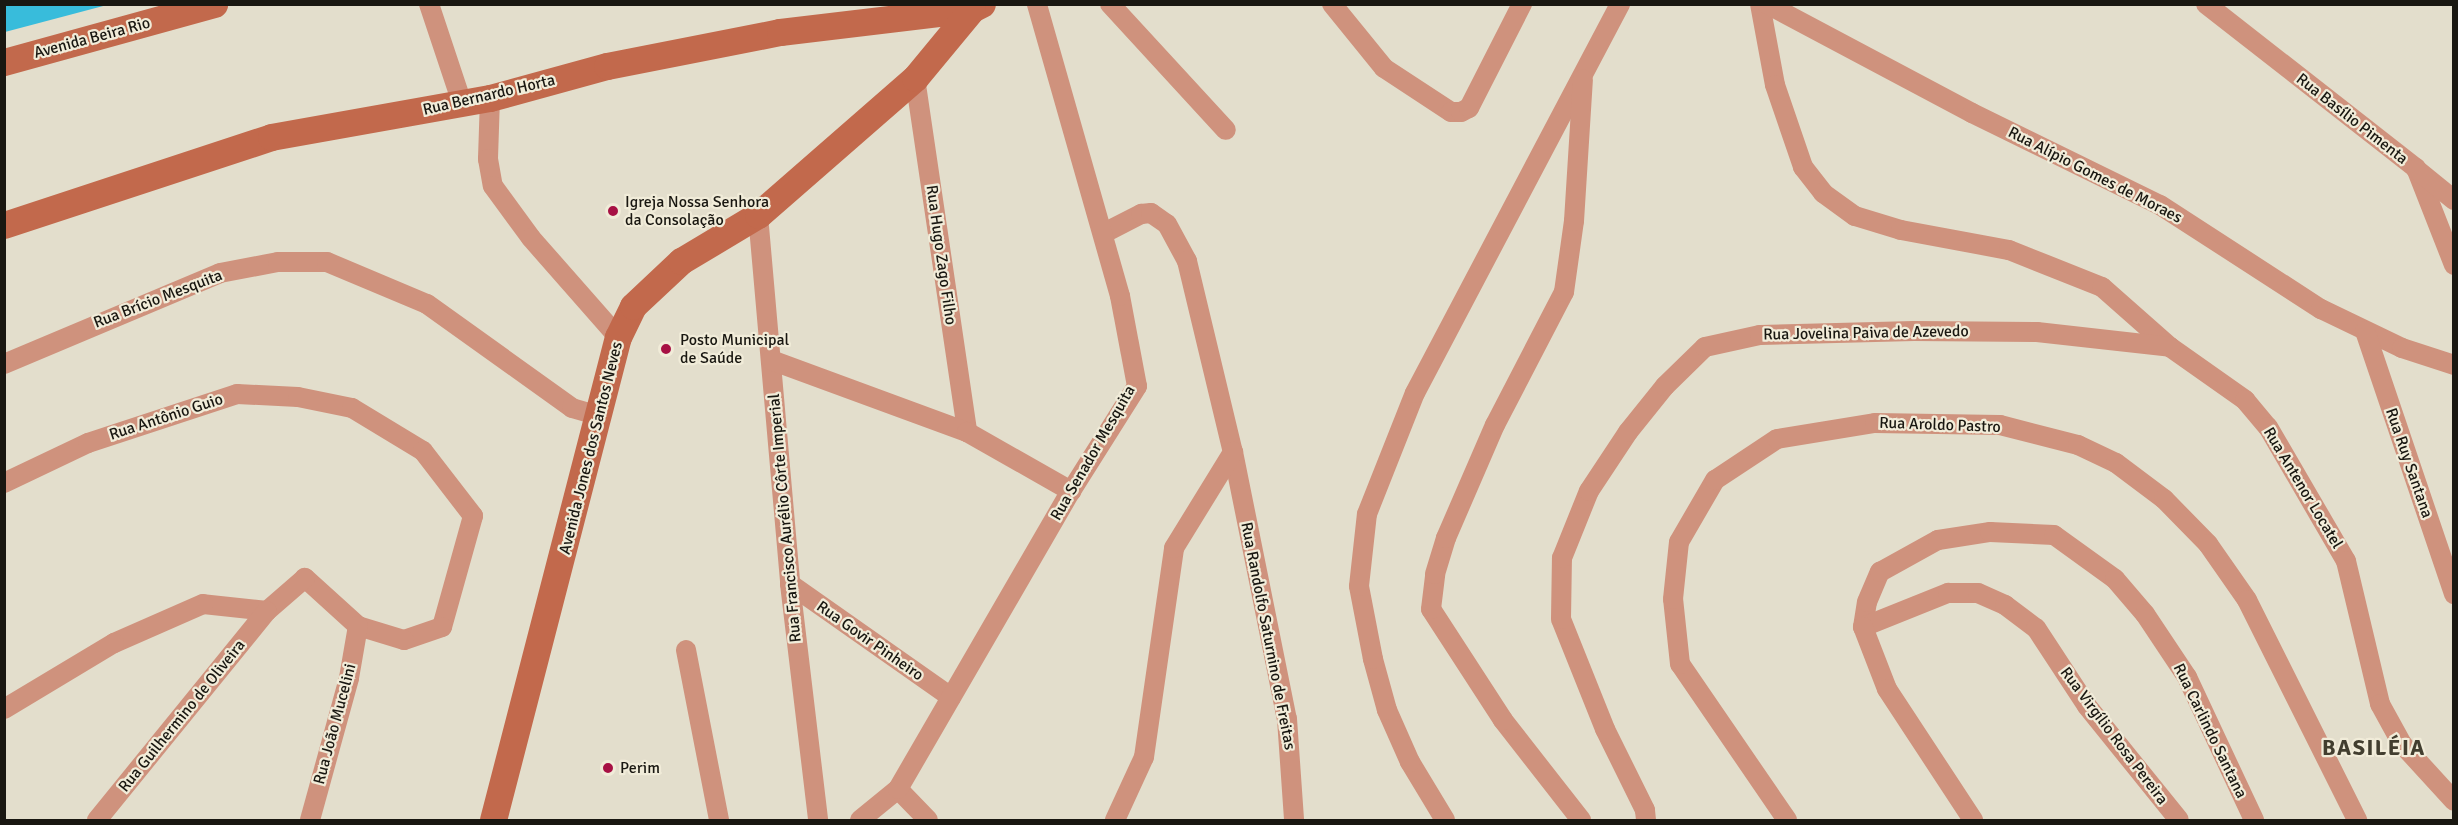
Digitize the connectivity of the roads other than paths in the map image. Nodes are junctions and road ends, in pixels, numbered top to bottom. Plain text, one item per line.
1 (214, 4) edge
2 (429, 4) edge
3 (1037, 4) edge
4 (1110, 4) edge
5 (1332, 4) edge
6 (1522, 4) edge
7 (1620, 4) edge
8 (1760, 4) edge
9 (1767, 4) edge
10 (2206, 4) edge
11 (974, 6) edge
12 (4, 62) edge
13 (1584, 72) junction
14 (915, 78) junction
15 (490, 98) junction
16 (462, 102) junction
17 (1226, 130) dead end
18 (2416, 168) junction
19 (2454, 200) edge
20 (758, 215) junction
21 (4, 225) edge
22 (1104, 233) junction
23 (2454, 266) edge
24 (2365, 331) junction
25 (618, 337) junction
26 (2170, 347) junction
27 (771, 360) junction
28 (4, 364) edge
29 (2454, 365) edge
30 (600, 416) junction
31 (967, 432) junction
32 (1233, 452) junction
33 (4, 483) edge
34 (1071, 491) junction
35 (790, 584) junction
36 (2454, 594) edge
37 (267, 610) junction
38 (358, 626) junction
39 (1863, 627) junction
40 (686, 650) dead end
41 (951, 697) junction
42 (4, 709) edge
43 (898, 789) junction
44 (2454, 801) edge
45 (97, 820) edge
46 (310, 820) edge
47 (493, 820) edge
48 (719, 820) edge
49 (818, 820) edge
50 (860, 820) edge
51 (928, 820) edge
52 (1115, 820) edge
53 (1294, 820) edge
54 (1445, 820) edge
55 (1581, 820) edge
56 (1646, 820) edge
57 (1787, 820) edge
58 (1973, 820) edge
59 (2179, 820) edge
60 (2254, 820) edge
61 (2357, 820) edge

1 - 12 main road, Avenida Beira Rio
2 - 16 street
3 - 22 street, Rua Senador Mesquita
4 - 17 street
5 - 6 street
7 - 13 street
8 - 26 street, Rua Antenor Locatel
9 - 24 street, Rua Alípio Gomes de Moraes
10 - 18 street, Rua Basílio Pimenta
11 - 14 main road, Avenida Jones dos Santos Neves
11 - 15 main road, Rua Bernardo Horta
13 - 54 street
13 - 55 street
14 - 20 main road, Avenida Jones dos Santos Neves
14 - 31 street, Rua Hugo Zago Filho
15 - 16 main road, Rua Bernardo Horta
15 - 25 street
16 - 21 main road, Rua Bernardo Horta
18 - 19 street
18 - 23 street, Rua Basílio Pimenta
20 - 25 main road, Avenida Jones dos Santos Neves
20 - 27 street, Rua Francisco Aurélio Côrte Imperial
22 - 32 street, Rua Randolfo Saturnino de Freitas
22 - 34 street, Rua Senador Mesquita
24 - 29 street, Rua Alípio Gomes de Moraes
24 - 36 street, Rua Ruy Santana
25 - 30 main road, Avenida Jones dos Santos Neves
26 - 44 street, Rua Antenor Locatel
26 - 56 street, Rua Jovelina Paiva de Azevedo
27 - 31 street
27 - 35 street, Rua Francisco Aurélio Côrte Imperial
28 - 30 street, Rua Brício Mesquita
30 - 47 main road, Avenida Jones dos Santos Neves
31 - 34 street
32 - 52 street
32 - 53 street, Rua Randolfo Saturnino de Freitas
33 - 38 street, Rua Antônio Guio
34 - 41 street, Rua Senador Mesquita
35 - 41 street, Rua Govir Pinheiro
35 - 49 street, Rua Francisco Aurélio Côrte Imperial
37 - 38 street, Rua Guilhermino de Oliveira
37 - 42 street
37 - 45 street, Rua Guilhermino de Oliveira
38 - 46 street, Rua João Mucelini
39 - 58 street
39 - 59 street, Rua Virgílio Rosa Pereira
39 - 60 street, Rua Carlindo Santana
40 - 48 street
41 - 43 street, Rua Senador Mesquita
43 - 50 street, Rua Senador Mesquita
43 - 51 street
57 - 61 street, Rua Aroldo Pastro

